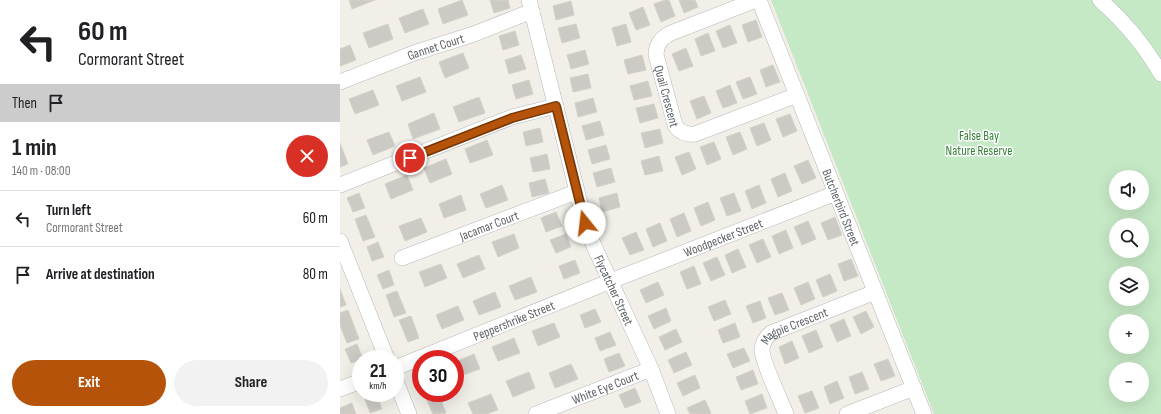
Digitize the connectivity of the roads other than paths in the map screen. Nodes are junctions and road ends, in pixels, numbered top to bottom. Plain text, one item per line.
1 (756, 0) edge
2 (759, 0) edge
3 (1100, 0) edge
4 (531, 6) edge
5 (1161, 74) edge
6 (340, 82) edge
7 (797, 95) junction
8 (556, 106) junction
9 (340, 186) edge
10 (576, 192) junction
11 (836, 193) junction
12 (340, 241) edge
13 (402, 258) dead end
14 (610, 281) junction
15 (876, 292) junction
16 (383, 350) edge
17 (404, 364) edge
18 (652, 369) junction
19 (352, 384) edge
20 (914, 388) junction
21 (340, 389) edge
22 (404, 402) edge
23 (409, 414) edge
24 (536, 414) edge
25 (668, 414) edge
26 (786, 414) edge
27 (847, 414) edge
28 (924, 414) edge

1 - 7 street, Quail Crescent
2 - 7 street, Butcherbird Street
3 - 5 street
4 - 6 street, Gannet Court
4 - 8 street, Flycatcher Street
7 - 11 street, Butcherbird Street
8 - 9 street
8 - 10 street, Flycatcher Street
10 - 13 street, Jacamar Court
10 - 14 street, Flycatcher Street
11 - 14 street, Woodpecker Street
11 - 15 street, Butcherbird Street
12 - 16 street
14 - 17 street, Peppershrike Street
14 - 18 street, Flycatcher Street
15 - 20 street, Butcherbird Street
15 - 26 street, Magpie Crescent
18 - 24 street, White Eye Court
18 - 25 street, Flycatcher Street
19 - 21 street
20 - 27 street
20 - 28 street, Butcherbird Street
22 - 23 street

